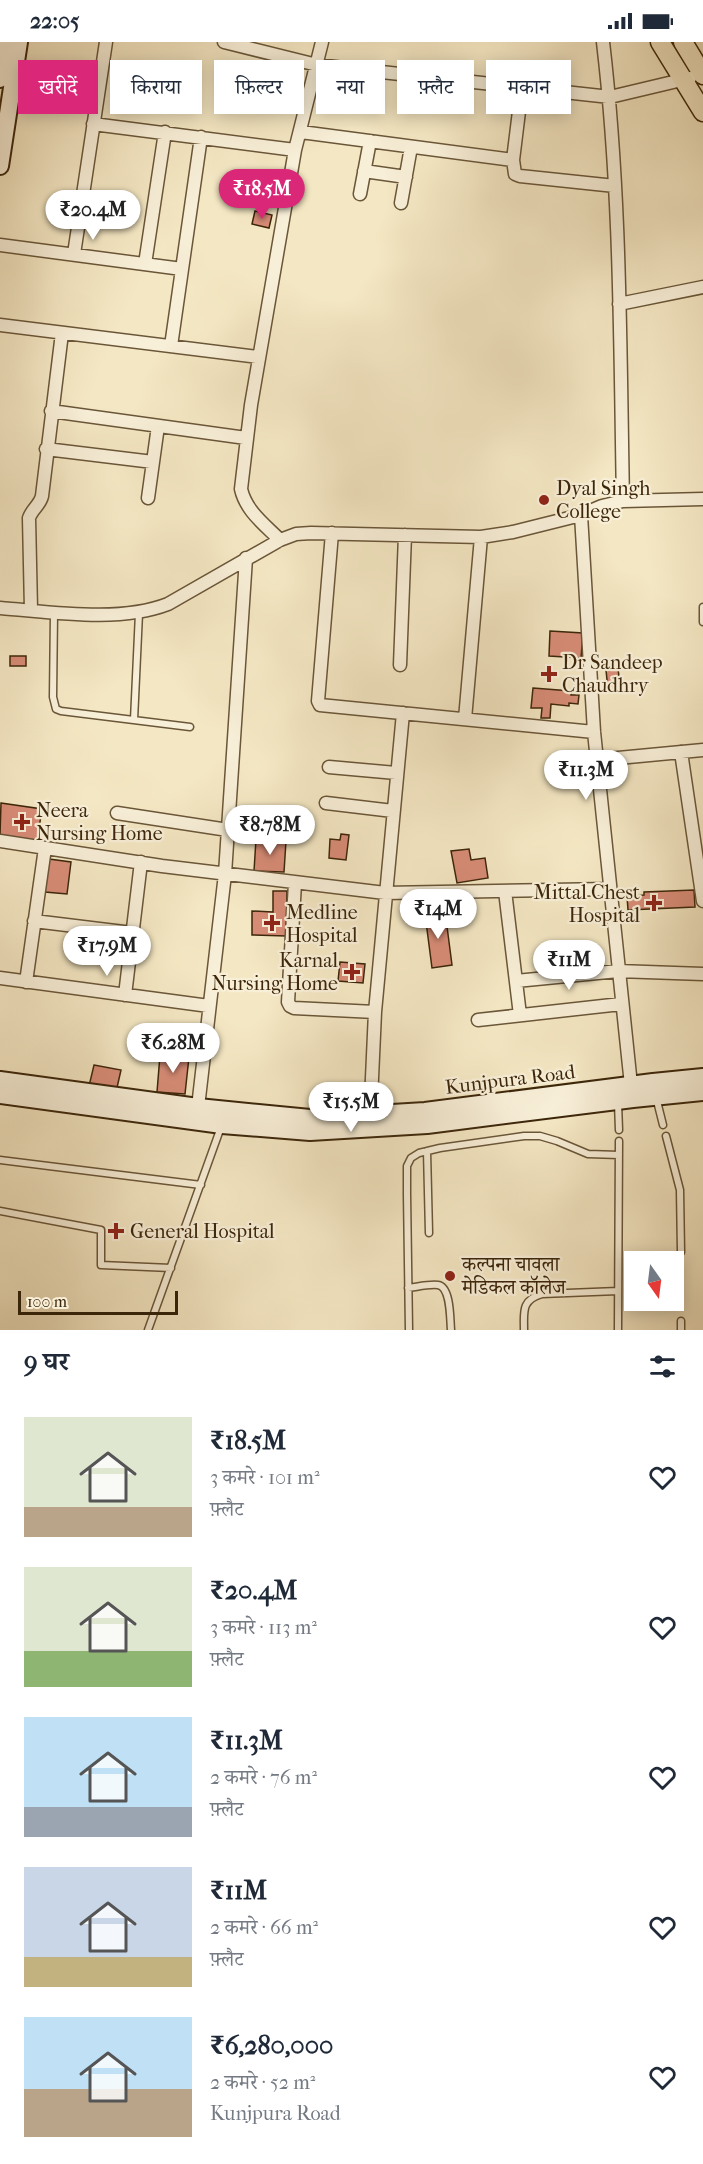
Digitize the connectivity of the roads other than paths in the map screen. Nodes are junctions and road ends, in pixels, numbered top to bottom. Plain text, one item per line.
1 (6, 42) edge
2 (19, 42) edge
3 (106, 42) edge
4 (224, 42) edge
5 (322, 42) edge
6 (603, 42) edge
7 (660, 42) edge
8 (683, 42) edge
9 (318, 60) edge
10 (316, 65) edge
11 (316, 69) edge
12 (385, 72) edge
13 (703, 75) edge
14 (0, 79) edge
15 (683, 79) junction
16 (486, 83) edge
17 (571, 93) edge
18 (610, 97) junction
19 (703, 112) edge
20 (519, 114) edge
21 (93, 124) junction
22 (165, 132) junction
23 (301, 132) junction
24 (201, 137) junction
25 (2, 141) edge
26 (370, 141) junction
27 (411, 147) junction
28 (296, 150) junction
29 (513, 160) junction
30 (0, 166) edge
31 (364, 171) junction
32 (406, 177) junction
33 (615, 186) junction
34 (360, 194) dead end
35 (401, 203) dead end
36 (0, 245) edge
37 (74, 254) junction
38 (145, 264) junction
39 (182, 269) junction
40 (703, 287) edge
41 (619, 304) junction
42 (0, 325) edge
43 (62, 333) junction
44 (171, 346) junction
45 (258, 357) junction
46 (51, 411) junction
47 (158, 426) junction
48 (246, 438) junction
49 (46, 449) junction
50 (153, 462) junction
51 (148, 498) dead end
52 (703, 500) edge
53 (623, 501) junction
54 (581, 515) junction
55 (332, 533) junction
56 (405, 536) junction
57 (481, 537) junction
58 (280, 540) junction
59 (246, 558) junction
60 (703, 607) edge
61 (0, 608) edge
62 (31, 610) junction
63 (54, 612) junction
64 (139, 613) junction
65 (703, 622) edge
66 (400, 665) dead end
67 (403, 713) junction
68 (465, 719) junction
69 (134, 720) junction
70 (190, 727) dead end
71 (594, 732) junction
72 (703, 750) edge
73 (681, 752) junction
74 (597, 760) junction
75 (329, 767) dead end
76 (396, 773) junction
77 (326, 803) dead end
78 (393, 811) junction
79 (117, 813) dead end
80 (697, 820) edge
81 (228, 830) junction
82 (0, 841) edge
83 (45, 848) junction
84 (141, 862) junction
85 (225, 874) junction
86 (295, 883) junction
87 (609, 889) junction
88 (505, 891) junction
89 (385, 893) junction
90 (703, 901) edge
91 (34, 921) junction
92 (132, 933) junction
93 (618, 971) junction
94 (703, 974) edge
95 (0, 978) edge
96 (516, 981) junction
97 (26, 982) junction
98 (125, 995) junction
99 (621, 1004) junction
100 (209, 1006) junction
101 (375, 1012) junction
102 (520, 1015) junction
103 (478, 1020) dead end
104 (703, 1077) edge
105 (0, 1080) edge
106 (655, 1089) junction
107 (622, 1091) junction
108 (703, 1092) edge
109 (0, 1095) edge
110 (198, 1107) junction
111 (223, 1117) junction
112 (370, 1122) junction
113 (663, 1125) dead end
114 (619, 1130) dead end
115 (666, 1136) dead end
116 (619, 1141) dead end
117 (427, 1151) junction
118 (619, 1155) junction
119 (0, 1160) edge
120 (201, 1185) junction
121 (0, 1211) edge
122 (429, 1233) dead end
123 (681, 1251) edge
124 (171, 1268) junction
125 (408, 1288) junction
126 (618, 1291) junction
127 (681, 1321) dead end
128 (148, 1330) edge
129 (409, 1330) edge
130 (451, 1330) edge
131 (524, 1330) edge
132 (618, 1330) edge
133 (681, 1330) edge

1 - 14 street
2 - 25 street
3 - 21 street
4 - 10 street
5 - 9 street
6 - 18 street
7 - 15 main road
8 - 13 main road
11 - 23 street
12 - 16 street
13 - 15 street
15 - 18 street
15 - 19 main road
17 - 18 street
18 - 33 street
20 - 29 street
21 - 22 street
21 - 37 street
22 - 24 street
22 - 38 street
23 - 26 street
23 - 28 street
24 - 28 street
24 - 39 street
25 - 30 street
26 - 27 street
26 - 31 street
27 - 29 street
27 - 32 street
28 - 45 street
29 - 33 street
31 - 32 street
31 - 34 street
32 - 35 street
33 - 41 street
36 - 37 street
37 - 38 street
38 - 39 street
39 - 44 street
40 - 41 street
41 - 53 street
42 - 43 street
43 - 44 street
43 - 46 street
44 - 45 street
45 - 48 street
46 - 47 street
46 - 49 street
47 - 48 street
47 - 50 street
48 - 58 street
49 - 50 street
49 - 62 street
50 - 51 street
52 - 53 street
53 - 54 street
54 - 57 street
54 - 71 street
55 - 56 street
55 - 58 street
55 - 67 street
56 - 57 street
56 - 66 street
57 - 68 street
58 - 59 street
59 - 64 street
59 - 81 street
60 - 65 lane
61 - 62 street
62 - 63 street
63 - 64 street
63 - 69 lane
64 - 69 lane
67 - 68 street
67 - 76 street
68 - 71 street
69 - 70 lane
71 - 74 street
72 - 73 street
73 - 74 street
73 - 80 street
74 - 87 street
75 - 76 street
76 - 78 street
77 - 78 street
78 - 89 street
79 - 81 street
80 - 90 street
81 - 85 street
82 - 83 street
83 - 84 street
83 - 91 street
84 - 85 street
84 - 92 street
85 - 86 street
85 - 100 street
86 - 89 street
86 - 101 street
87 - 88 street
87 - 93 street
88 - 89 street
88 - 96 street
89 - 101 street
91 - 92 street
91 - 97 street
92 - 98 street
93 - 94 street
93 - 96 street
93 - 99 street
95 - 97 street
96 - 102 street
97 - 98 street
98 - 100 street
99 - 102 street
99 - 107 street
100 - 110 street
101 - 112 street
102 - 103 street
104 - 106 street, Kunjpura Road
105 - 110 street, Kunjpura Road
106 - 107 street, Kunjpura Road
106 - 108 street, Kunjpura Road
106 - 113 lane
107 - 112 street, Kunjpura Road
107 - 114 lane
109 - 111 street, Kunjpura Road
110 - 111 street, Kunjpura Road
111 - 112 street, Kunjpura Road
111 - 120 lane
115 - 123 lane
116 - 118 lane
117 - 118 lane
117 - 122 lane
117 - 125 lane
118 - 126 lane
119 - 120 lane
120 - 124 lane
121 - 124 lane
124 - 128 lane
125 - 129 lane
125 - 130 lane
126 - 131 lane
126 - 132 lane
127 - 133 lane

